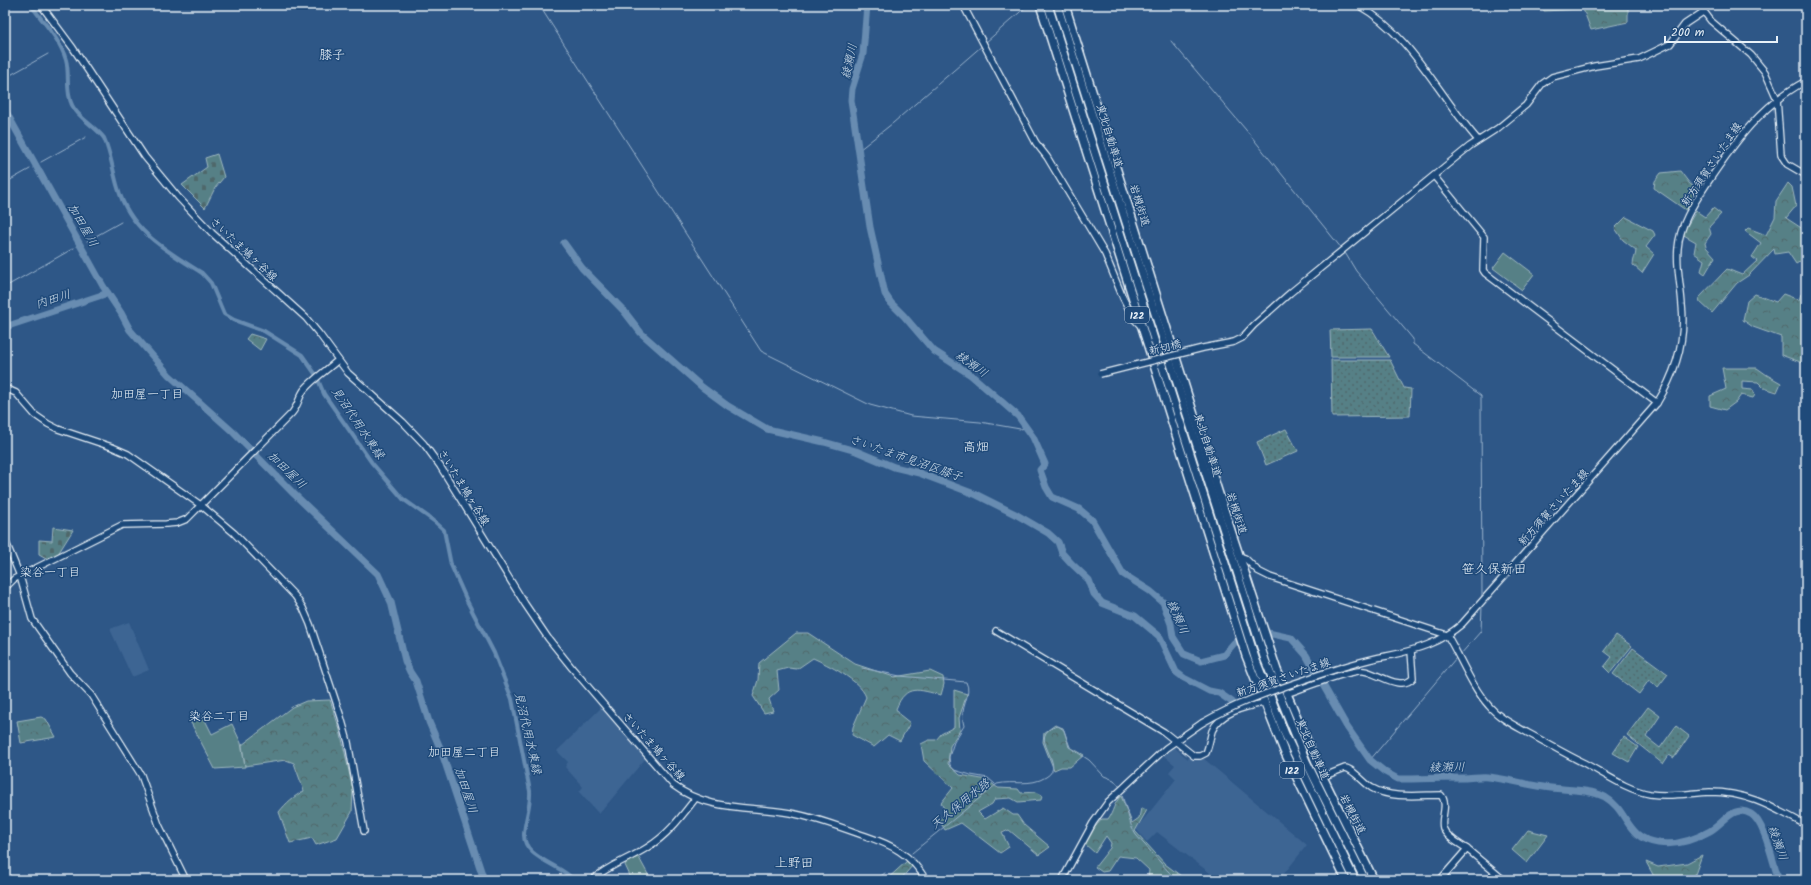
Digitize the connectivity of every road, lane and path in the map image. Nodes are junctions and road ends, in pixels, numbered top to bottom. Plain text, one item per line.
1 (41, 5) edge
2 (963, 5) edge
3 (1040, 5) edge
4 (1048, 5) edge
5 (1057, 5) edge
6 (1066, 5) edge
7 (1358, 5) edge
8 (1699, 5) edge
9 (1703, 12) junction
10 (1806, 81) edge
11 (1777, 99) junction
12 (1478, 140) junction
13 (1806, 175) edge
14 (1434, 176) junction
15 (1141, 327) junction
16 (338, 360) junction
17 (1100, 374) dead end
18 (5, 388) edge
19 (1657, 403) junction
20 (202, 506) junction
21 (6, 544) edge
22 (1239, 556) junction
23 (20, 576) junction
24 (5, 588) edge
25 (996, 631) dead end
26 (1448, 635) junction
27 (1411, 651) junction
28 (1286, 694) junction
29 (1264, 703) junction
30 (1176, 740) junction
31 (1322, 777) junction
32 (695, 799) junction
33 (1806, 825) edge
34 (364, 831) dead end
35 (1467, 849) junction
36 (186, 880) edge
37 (592, 880) edge
38 (926, 880) edge
39 (1062, 880) edge
40 (1346, 880) edge
41 (1355, 880) edge
42 (1365, 880) edge
43 (1374, 880) edge
44 (1440, 880) edge
45 (1504, 880) edge

1 - 16 street, さいたま鳩ヶ谷線
2 - 15 street
3 - 15 highway, 122
4 - 41 highway, 東北自動車道
5 - 42 highway, 東北自動車道
6 - 22 highway, 岩槻街道 / 122
7 - 12 street
8 - 9 street
9 - 11 street
9 - 12 street
10 - 11 street, 新方須賀さいたま線
11 - 13 street
11 - 19 street, 新方須賀さいたま線
12 - 14 street
14 - 17 street, 新切橋, bridge
14 - 19 street
15 - 29 highway, 122
16 - 20 street
16 - 32 street, さいたま鳩ヶ谷線
18 - 20 street
19 - 26 street, 新方須賀さいたま線
20 - 23 street
20 - 34 street
21 - 23 street
22 - 26 street
22 - 28 highway, 岩槻街道 / 122
23 - 24 street
23 - 36 street
25 - 30 street
26 - 27 street, 新方須賀さいたま線
26 - 33 street
27 - 28 street
27 - 30 street, 新方須賀さいたま線, bridge
28 - 31 highway, 岩槻街道 / 122
29 - 30 street
29 - 40 highway, 122
30 - 39 street, 新方須賀さいたま線
31 - 35 street
31 - 43 highway, 岩槻街道 / 122
32 - 37 street
32 - 38 street, さいたま鳩ヶ谷線
35 - 44 street
35 - 45 street

